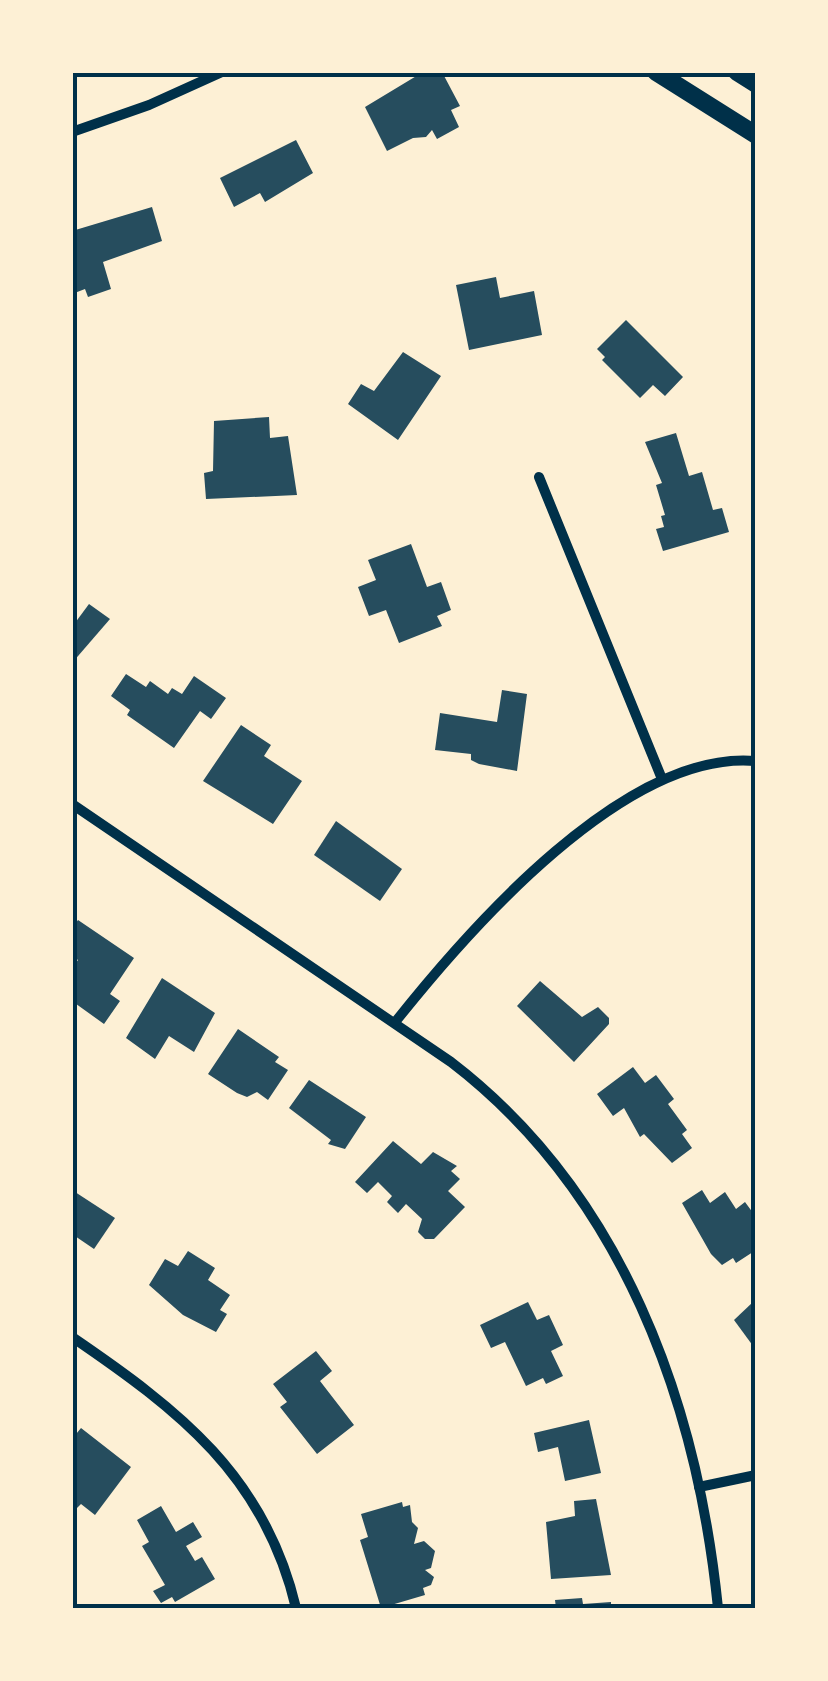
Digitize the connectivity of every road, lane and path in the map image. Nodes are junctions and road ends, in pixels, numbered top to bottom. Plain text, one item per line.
1 (222, 72) edge
2 (656, 72) edge
3 (737, 72) edge
4 (756, 84) edge
5 (72, 132) edge
6 (756, 135) edge
7 (539, 477) dead end
8 (756, 760) edge
9 (662, 778) junction
10 (72, 804) edge
11 (396, 1021) junction
12 (72, 1338) edge
13 (756, 1475) edge
14 (698, 1487) junction
15 (296, 1608) edge
16 (718, 1608) edge

1 - 5 street
2 - 6 main road
3 - 4 main road
7 - 9 street
8 - 9 street
9 - 11 street
10 - 11 street
11 - 14 street
12 - 15 street
13 - 14 street
14 - 16 street

